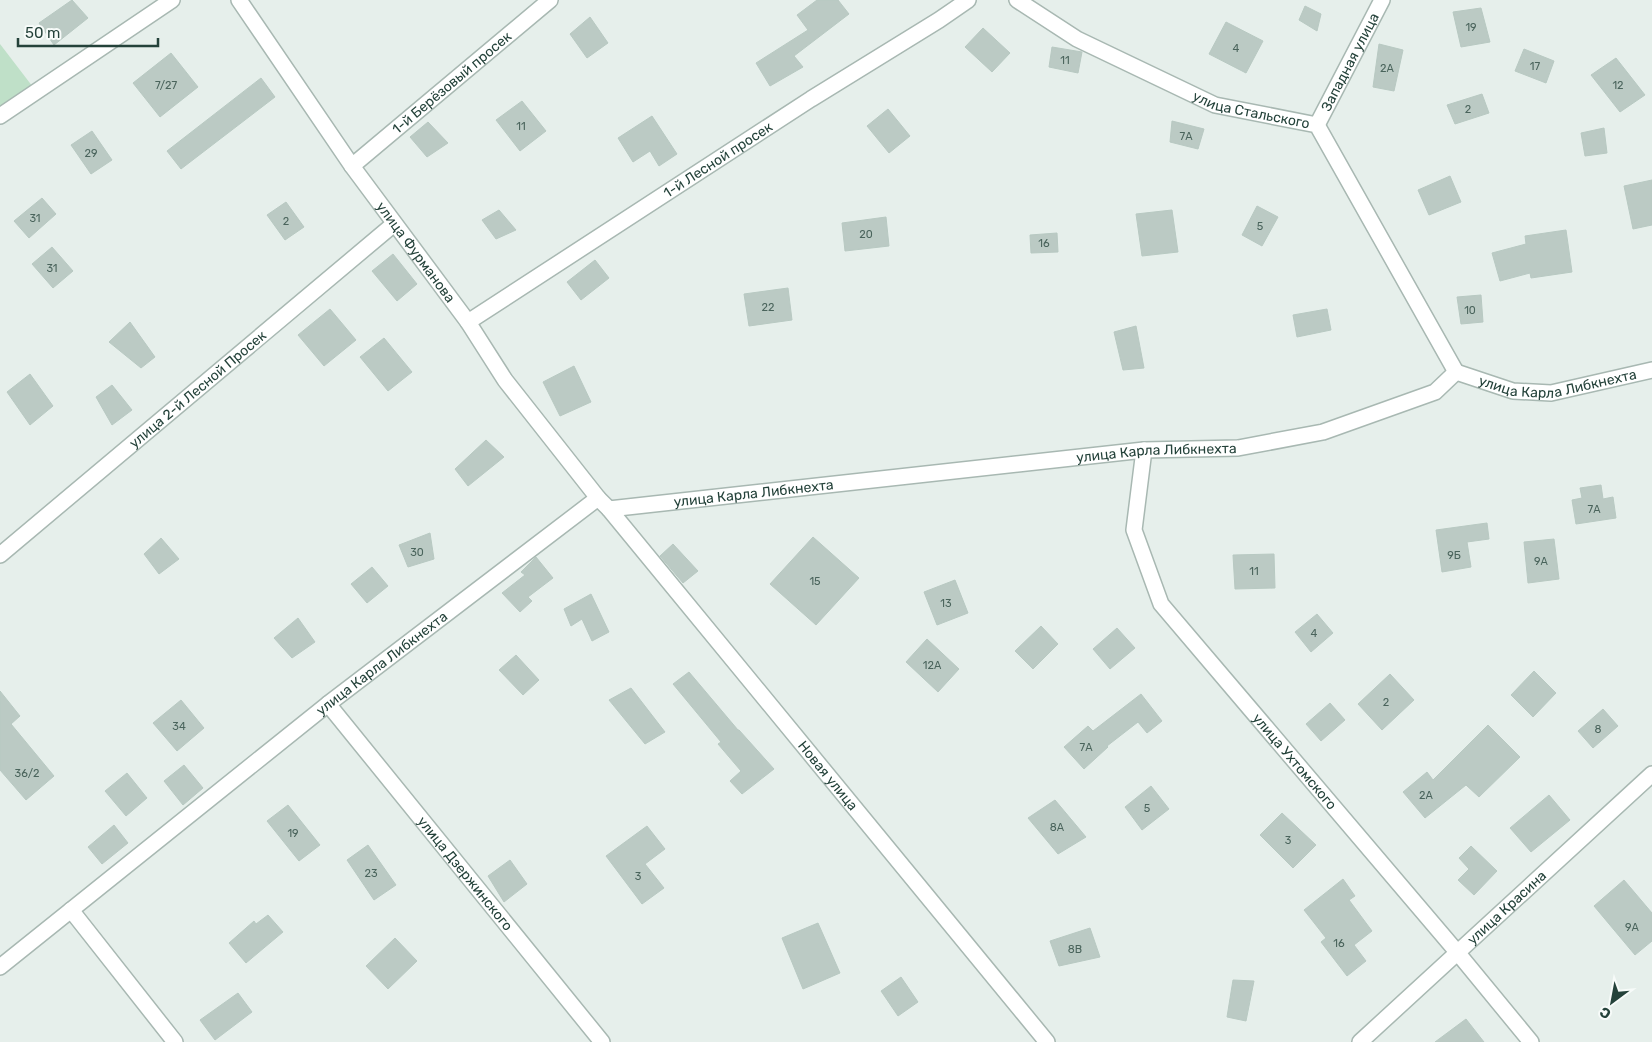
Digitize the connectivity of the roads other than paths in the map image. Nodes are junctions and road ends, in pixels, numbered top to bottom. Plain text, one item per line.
1 (172, 0) edge
2 (238, 0) edge
3 (550, 0) edge
4 (968, 0) edge
5 (1016, 0) edge
6 (1382, 0) edge
7 (0, 116) edge
8 (1317, 125) junction
9 (352, 166) junction
10 (394, 224) junction
11 (468, 322) junction
12 (1652, 370) edge
13 (1456, 372) junction
14 (1144, 450) junction
15 (603, 503) junction
16 (0, 555) edge
17 (328, 704) junction
18 (1652, 774) edge
19 (71, 910) junction
20 (1457, 952) junction
21 (0, 967) edge
22 (175, 1042) edge
23 (602, 1042) edge
24 (1047, 1042) edge
25 (1360, 1042) edge
26 (1531, 1042) edge

1 - 7 street
2 - 9 street, улица Фурманова
3 - 9 street, 1-й Берёзовый просек
4 - 11 street, 1-й Лесной просек
5 - 8 street, улица Стальского
6 - 8 street, Западная улица
8 - 13 street, улица Стальского
9 - 10 street, улица Фурманова
10 - 11 street, улица Фурманова
10 - 16 street, улица 2-й Лесной Просек
11 - 15 street, улица Фурманова
12 - 13 street, улица Карла Либкнехта
13 - 14 street, улица Карла Либкнехта
14 - 15 street, улица Карла Либкнехта
14 - 20 street, улица Ухтомского
15 - 17 street, улица Карла Либкнехта
15 - 24 street, Новая улица
17 - 19 street, улица Карла Либкнехта
17 - 23 street, улица Дзержинского
18 - 20 street, улица Красина
19 - 21 street, улица Карла Либкнехта
19 - 22 street
20 - 25 street, улица Красина
20 - 26 street, улица Ухтомского

